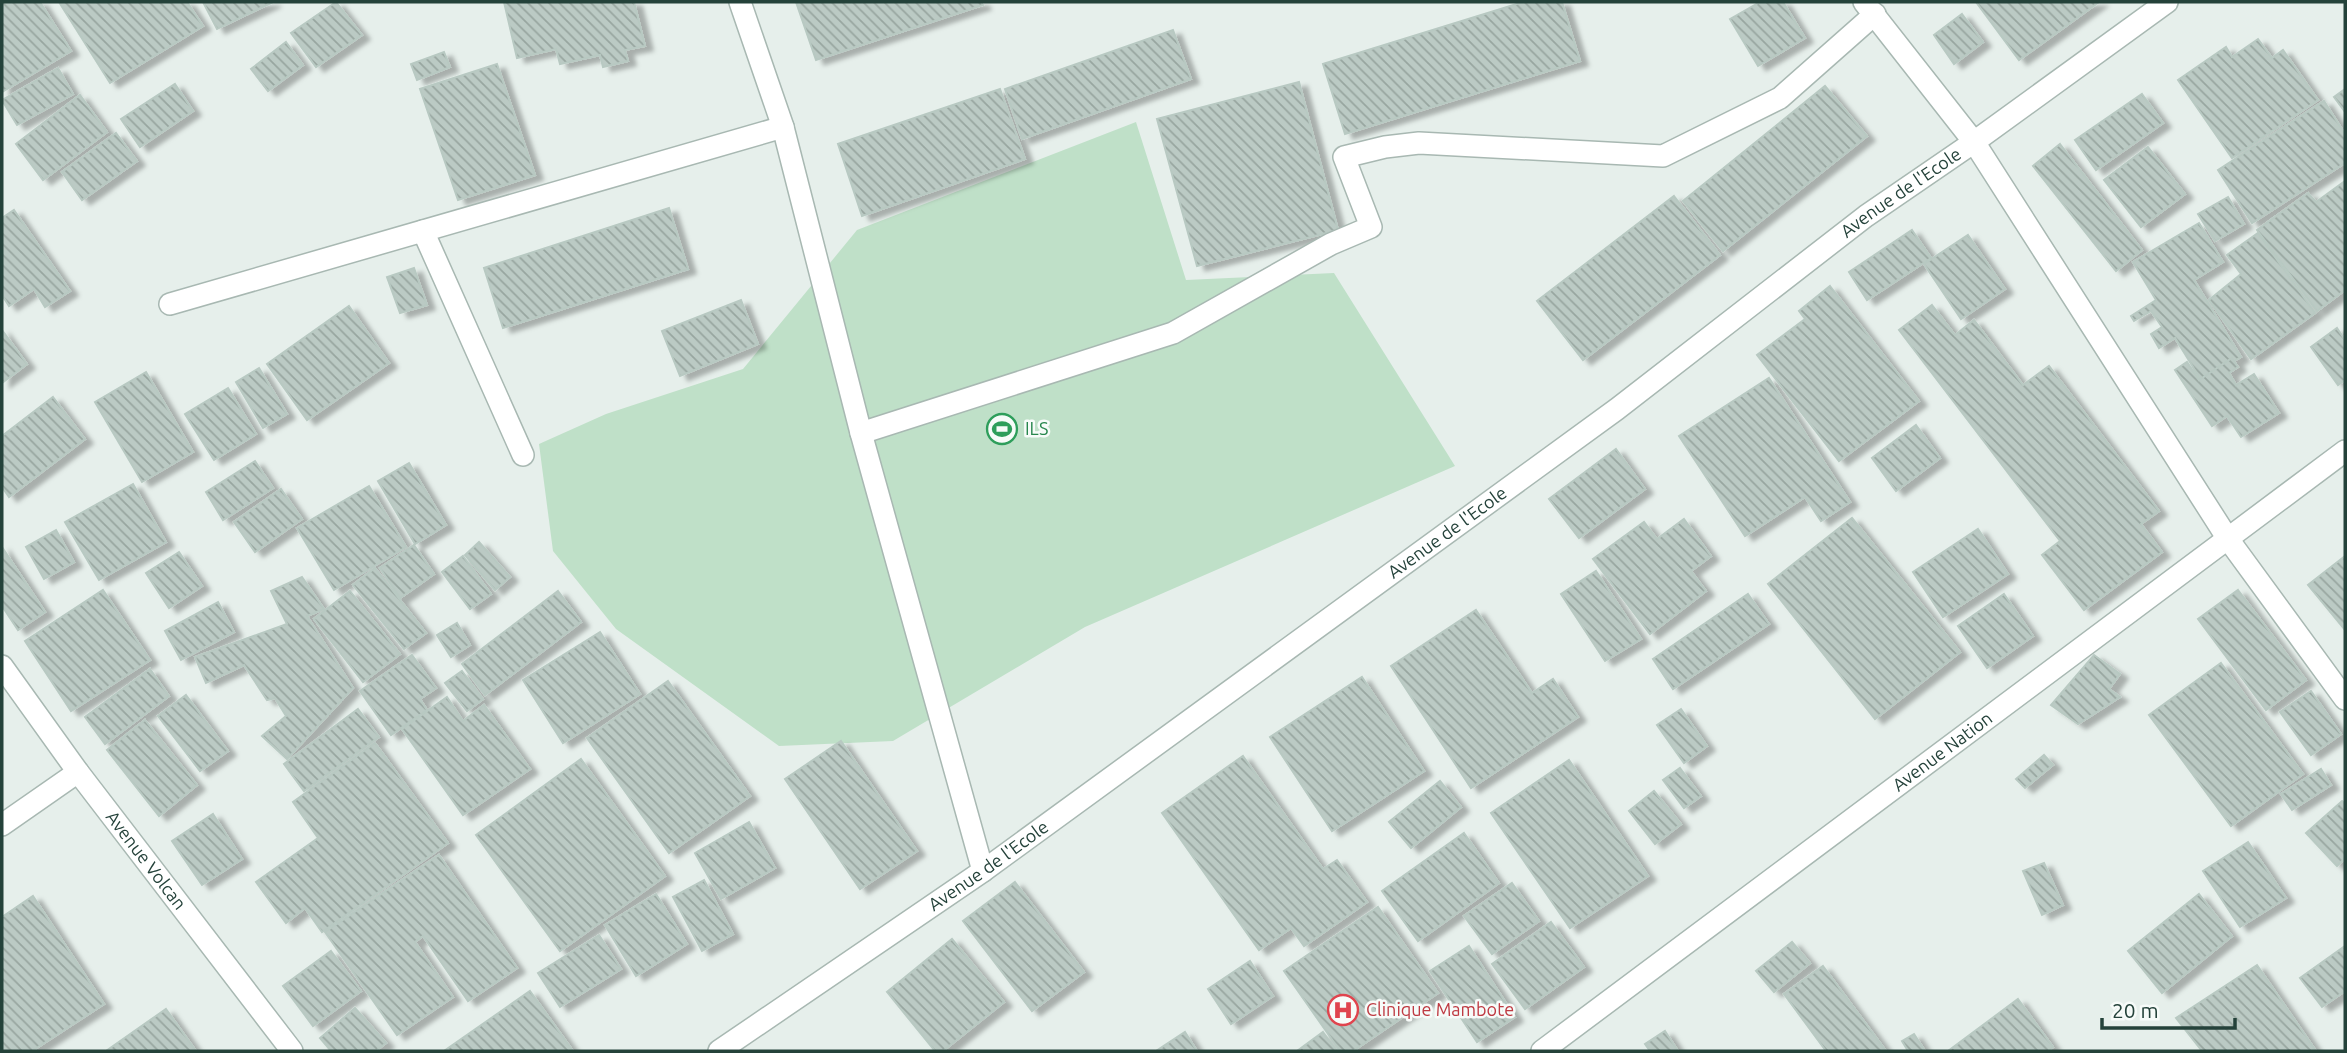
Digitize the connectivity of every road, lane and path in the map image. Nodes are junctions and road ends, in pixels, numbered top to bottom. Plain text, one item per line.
1 (740, 2) edge
2 (2167, 2) edge
3 (1870, 8) edge
4 (783, 127) junction
5 (1974, 142) junction
6 (423, 231) junction
7 (170, 304) dead end
8 (861, 433) junction
9 (2345, 451) edge
10 (523, 455) dead end
11 (2228, 539) junction
12 (2, 666) edge
13 (2345, 699) edge
14 (78, 772) junction
15 (2, 825) edge
16 (983, 871) junction
17 (292, 1051) edge
18 (719, 1051) edge
19 (1542, 1051) edge

1 - 4 street
2 - 5 street, Avenue de l'Ecole
3 - 5 street
3 - 8 street
4 - 6 street
4 - 8 street
5 - 11 street
5 - 16 street, Avenue de l'Ecole
6 - 7 street
6 - 10 street
8 - 16 street
9 - 11 street, Avenue Nation
11 - 13 street
11 - 19 street, Avenue Nation
12 - 14 street, Avenue Volcan
14 - 15 street
14 - 17 street, Avenue Volcan
16 - 18 street, Avenue de l'Ecole

